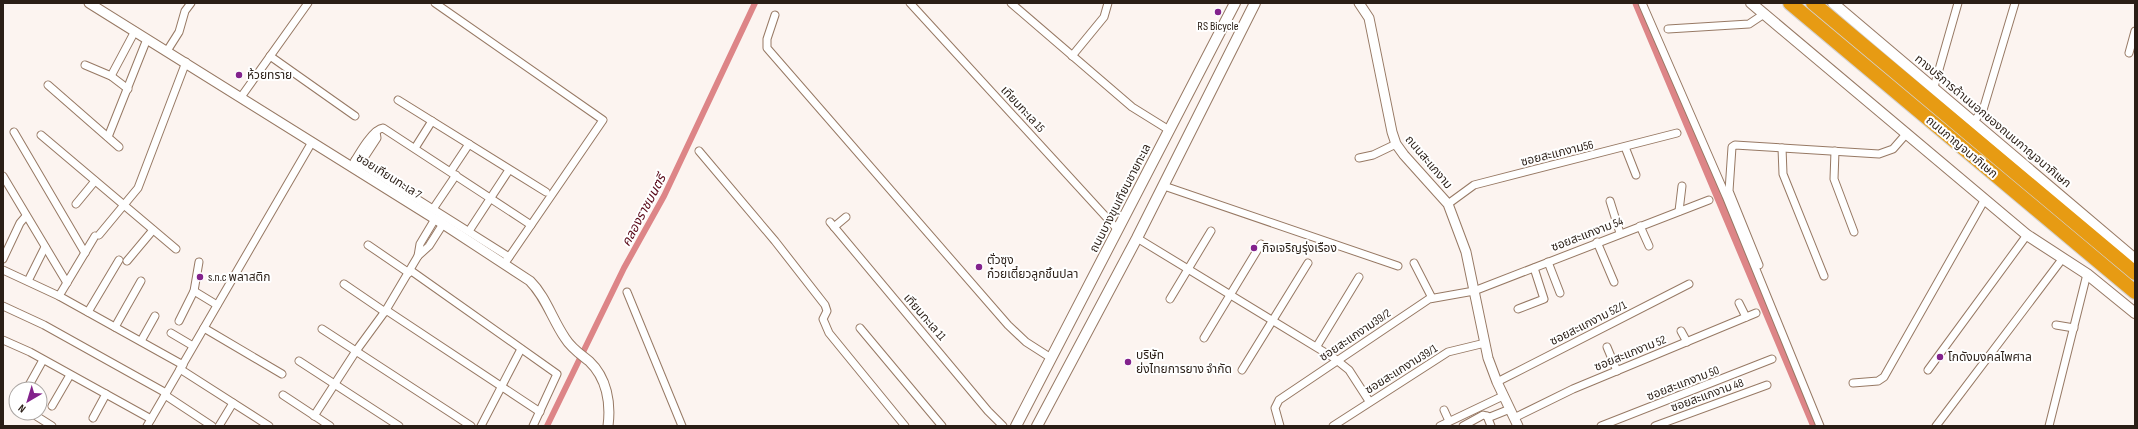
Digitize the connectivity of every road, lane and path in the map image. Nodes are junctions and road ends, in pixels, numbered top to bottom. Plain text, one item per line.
1 (89, 3) edge
2 (184, 3) edge
3 (191, 3) edge
4 (308, 3) edge
5 (435, 3) edge
6 (910, 3) edge
7 (1011, 3) edge
8 (1108, 3) edge
9 (1235, 3) edge
10 (1255, 3) edge
11 (1359, 3) edge
12 (1642, 3) edge
13 (1751, 3) edge
14 (1790, 3) edge
15 (1813, 3) edge
16 (1833, 3) edge
17 (1958, 3) edge
18 (2015, 3) edge
19 (185, 11) junction
20 (1764, 14) junction
21 (775, 15) dead end
22 (1668, 30) dead end
23 (134, 31) junction
24 (2135, 31) edge
25 (148, 39) junction
26 (167, 51) junction
27 (2129, 53) dead end
28 (270, 56) junction
29 (1072, 56) junction
30 (186, 62) junction
31 (85, 65) dead end
32 (111, 76) junction
33 (48, 85) dead end
34 (1934, 87) junction
35 (128, 89) junction
36 (241, 97) junction
37 (398, 100) dead end
38 (355, 116) dead end
39 (432, 121) junction
40 (1974, 121) junction
41 (1170, 130) junction
42 (14, 132) dead end
43 (1906, 133) junction
44 (1677, 134) dead end
45 (41, 135) dead end
46 (108, 137) junction
47 (312, 142) junction
48 (469, 144) junction
49 (1396, 144) junction
50 (1625, 147) junction
51 (119, 148) dead end
52 (415, 148) junction
53 (1782, 148) junction
54 (698, 151) dead end
55 (1835, 151) junction
56 (1359, 158) dead end
57 (356, 165) junction
58 (509, 170) junction
59 (454, 173) junction
60 (1636, 174) dead end
61 (3, 176) edge
62 (96, 181) junction
63 (5, 186) edge
64 (1164, 186) junction
65 (1682, 186) dead end
66 (546, 192) dead end
67 (490, 198) junction
68 (1985, 199) junction
69 (1709, 200) dead end
70 (1610, 201) dead end
71 (76, 204) dead end
72 (1448, 204) junction
73 (125, 205) junction
74 (433, 209) junction
75 (1679, 211) junction
76 (26, 216) junction
77 (846, 217) dead end
78 (439, 222) junction
79 (531, 225) junction
80 (1640, 226) junction
81 (153, 230) junction
82 (1118, 230) junction
83 (469, 231) junction
84 (1211, 231) dead end
85 (1854, 232) dead end
86 (1620, 233) junction
87 (2027, 235) junction
88 (1137, 238) junction
89 (1597, 242) junction
90 (1261, 244) dead end
91 (368, 245) dead end
92 (1649, 246) dead end
93 (45, 247) junction
94 (176, 249) dead end
95 (85, 253) junction
96 (3, 258) edge
97 (2063, 258) junction
98 (2135, 259) edge
99 (118, 260) dead end
100 (507, 260) junction
101 (127, 261) dead end
102 (199, 262) dead end
103 (1308, 262) dead end
104 (1548, 262) junction
105 (1414, 263) dead end
106 (1759, 265) dead end
107 (1398, 266) dead end
108 (1188, 268) junction
109 (1534, 268) junction
110 (3, 270) edge
111 (410, 271) junction
112 (2135, 273) edge
113 (2087, 274) junction
114 (1824, 276) dead end
115 (1358, 277) dead end
116 (28, 281) junction
117 (141, 281) dead end
118 (1614, 282) dead end
119 (67, 283) junction
120 (344, 284) dead end
121 (1689, 284) dead end
122 (194, 291) junction
123 (1474, 291) junction
124 (627, 292) dead end
125 (2135, 292) edge
126 (1231, 293) junction
127 (1560, 293) dead end
128 (59, 296) junction
129 (1432, 298) junction
130 (1170, 299) dead end
131 (1739, 303) dead end
132 (217, 305) junction
133 (3, 306) edge
134 (1518, 309) dead end
135 (386, 311) junction
136 (88, 312) junction
137 (1756, 313) dead end
138 (2135, 313) edge
139 (155, 316) dead end
140 (1746, 317) junction
141 (1273, 319) junction
142 (179, 321) dead end
143 (2056, 325) dead end
144 (115, 327) junction
145 (204, 328) junction
146 (860, 328) dead end
147 (2074, 328) junction
148 (322, 329) dead end
149 (1681, 331) dead end
150 (171, 333) dead end
151 (1204, 338) dead end
152 (3, 340) edge
153 (141, 342) junction
154 (1687, 342) junction
155 (1485, 343) junction
156 (193, 346) junction
157 (1318, 346) junction
158 (1607, 347) dead end
159 (521, 349) junction
160 (356, 351) junction
161 (1052, 358) junction
162 (1772, 359) dead end
163 (43, 360) junction
164 (299, 361) dead end
165 (1338, 361) junction
166 (182, 367) junction
167 (1242, 370) dead end
168 (1928, 370) dead end
169 (1617, 371) junction
170 (282, 374) dead end
171 (70, 375) junction
172 (31, 381) edge
173 (1497, 382) junction
174 (1853, 383) dead end
175 (335, 384) junction
176 (1767, 385) dead end
177 (501, 387) junction
178 (106, 394) junction
179 (166, 394) junction
180 (283, 395) dead end
181 (1503, 396) junction
182 (1369, 401) junction
183 (233, 403) junction
184 (52, 406) dead end
185 (1444, 410) dead end
186 (540, 412) junction
187 (314, 416) junction
188 (1487, 416) junction
189 (93, 418) dead end
190 (1514, 418) edge
191 (1449, 421) junction
192 (151, 423) edge
193 (1018, 425) edge
194 (212, 426) edge
195 (219, 426) edge
196 (268, 426) edge
197 (330, 426) edge
198 (399, 426) edge
199 (471, 426) edge
200 (481, 426) edge
201 (533, 426) edge
202 (608, 426) edge
203 (682, 426) edge
204 (905, 426) edge
205 (942, 426) edge
206 (1004, 426) edge
207 (1037, 426) edge
208 (1280, 426) edge
209 (1334, 426) edge
210 (1440, 426) edge
211 (1462, 426) edge
212 (1492, 426) edge
213 (1600, 426) edge
214 (1655, 426) edge
215 (1820, 426) edge
216 (1936, 426) edge
217 (2049, 426) edge

1 - 23 street, ซอยเทียนทะเล 7
2 - 19 street
3 - 19 street
4 - 28 street
5 - 79 street
6 - 82 street, เทียนทะเล 15
7 - 29 street
8 - 29 street
9 - 41 main road, ถนนบางขุนเทียนชายทะเล
10 - 64 main road
11 - 49 street, ถนนสะแกงาม
12 - 215 street
13 - 20 main road
14 - 125 highway, ถนนกาญจนาภิเษก
15 - 112 highway, ถนนกาญจนาภิเษก
16 - 34 main road, ทางบริการด้านนอกของถนนกาญจนาภิเษก
17 - 34 street
18 - 40 street
19 - 26 street
20 - 22 street
20 - 43 main road
21 - 161 street
23 - 25 street, ซอยเทียนทะเล 7
23 - 32 street
24 - 27 street
25 - 26 street, ซอยเทียนทะเล 7
25 - 35 street
26 - 30 street, ซอยเทียนทะเล 7
28 - 36 street
28 - 38 street
29 - 41 street
30 - 36 street, ซอยเทียนทะเล 7
30 - 73 street
31 - 32 street
32 - 35 street
33 - 46 street
34 - 40 main road, ทางบริการด้านนอกของถนนกาญจนาภิเษก
35 - 46 street
36 - 47 street, ซอยเทียนทะเล 7
37 - 39 street
39 - 48 street
39 - 52 street
40 - 98 main road, ทางบริการด้านนอกของถนนกาญจนาภิเษก
41 - 82 main road, ถนนบางขุนเทียนชายทะเล
42 - 95 street
43 - 55 street
43 - 68 main road
44 - 50 street, ซอยสะแกงาม56
45 - 62 street
46 - 51 street
47 - 57 street, ซอยเทียนทะเล 7
47 - 132 street
48 - 58 street
48 - 59 street
49 - 56 street
49 - 72 street, ถนนสะแกงาม
50 - 60 street
50 - 72 street, ซอยสะแกงาม56
52 - 57 street
52 - 59 street
53 - 55 street
53 - 106 street
53 - 114 street
54 - 204 street
55 - 85 street
57 - 74 street
57 - 78 street, ซอยเทียนทะเล 7
58 - 66 street
58 - 67 street
59 - 67 street
59 - 74 street
61 - 63 street
62 - 71 street
62 - 73 street
63 - 76 street
64 - 88 main road
64 - 107 street
65 - 75 street
67 - 79 street
67 - 83 street
68 - 87 main road
68 - 174 street
69 - 75 street, ซอยสะแกงาม 54
70 - 86 street
72 - 123 street, ถนนสะแกงาม
73 - 81 street
73 - 95 street
74 - 83 street
75 - 80 street, ซอยสะแกงาม 54
76 - 93 street
76 - 96 street
77 - 206 street, เทียนทะเล 11
78 - 100 street, ซอยเทียนทะเล 7
78 - 111 street
79 - 100 street
80 - 86 street, ซอยสะแกงาม 54
80 - 92 street
81 - 94 street
81 - 101 street
82 - 161 main road, ถนนบางขุนเทียนชายทะเล
83 - 100 street
84 - 108 street
86 - 89 street, ซอยสะแกงาม 54
87 - 97 main road
87 - 168 street
88 - 108 street
88 - 207 main road
89 - 104 street, ซอยสะแกงาม 54
89 - 118 street
90 - 126 street
91 - 111 street
93 - 116 street
93 - 119 street
95 - 119 street
97 - 113 main road
97 - 216 street
99 - 136 street
100 - 202 street, ซอยเทียนทะเล 7
102 - 122 street
103 - 141 street
104 - 109 street, ซอยสะแกงาม 54
104 - 127 street
105 - 129 street
108 - 126 street
108 - 130 street
109 - 123 street, ซอยสะแกงาม 54
109 - 134 street
110 - 116 street
111 - 135 street
111 - 159 street
113 - 138 main road
113 - 147 street
115 - 157 street
116 - 128 street
117 - 144 street
119 - 128 street
120 - 135 street
121 - 173 street, ซอยสะแกงาม 52/1
122 - 132 street
122 - 142 street
123 - 129 street, ซอยสะแกงาม39/2
123 - 155 street, ถนนสะแกงาม
124 - 203 street
126 - 141 street
126 - 151 street
128 - 136 street
129 - 165 street, ซอยสะแกงาม39/2
131 - 140 street
132 - 145 street
133 - 179 street
135 - 160 street
135 - 177 street
136 - 144 street
137 - 140 street, ซอยสะแกงาม 52
139 - 153 street
140 - 154 street, ซอยสะแกงาม 52
141 - 157 street
141 - 167 street
143 - 147 street
144 - 153 street
145 - 156 street
145 - 170 street
146 - 205 street
147 - 217 street
148 - 160 street
149 - 154 street
150 - 156 street
152 - 163 street
153 - 166 street
154 - 169 street, ซอยสะแกงาม 52
155 - 173 street, ถนนสะแกงาม
155 - 182 street, ซอยสะแกงาม39/1
156 - 166 street
157 - 165 street
158 - 169 street
159 - 177 street
159 - 186 street
160 - 175 street
160 - 199 street
161 - 193 main road, ถนนบางขุนเทียนชายทะเล
162 - 213 street, ซอยสะแกงาม 50
163 - 171 street
163 - 172 street
164 - 175 street
165 - 182 street
165 - 208 street, ซอยสะแกงาม39/2
166 - 179 street
166 - 183 street
169 - 190 street, ซอยสะแกงาม 52
171 - 178 street
171 - 184 street
173 - 181 street, ถนนสะแกงาม
175 - 187 street
175 - 198 street
176 - 214 street, ซอยสะแกงาม 48
177 - 186 street
177 - 200 street
178 - 189 street
178 - 192 street
179 - 192 street
179 - 194 street
180 - 187 street
181 - 190 street, ถนนสะแกงาม
181 - 191 street
182 - 209 street, ซอยสะแกงาม39/1
183 - 195 street
183 - 196 street
185 - 191 street
186 - 201 street
187 - 197 street
188 - 190 street, ซอยสะแกงาม 52
188 - 211 street, ซอยสะแกงาม 52
188 - 212 street
191 - 210 street

